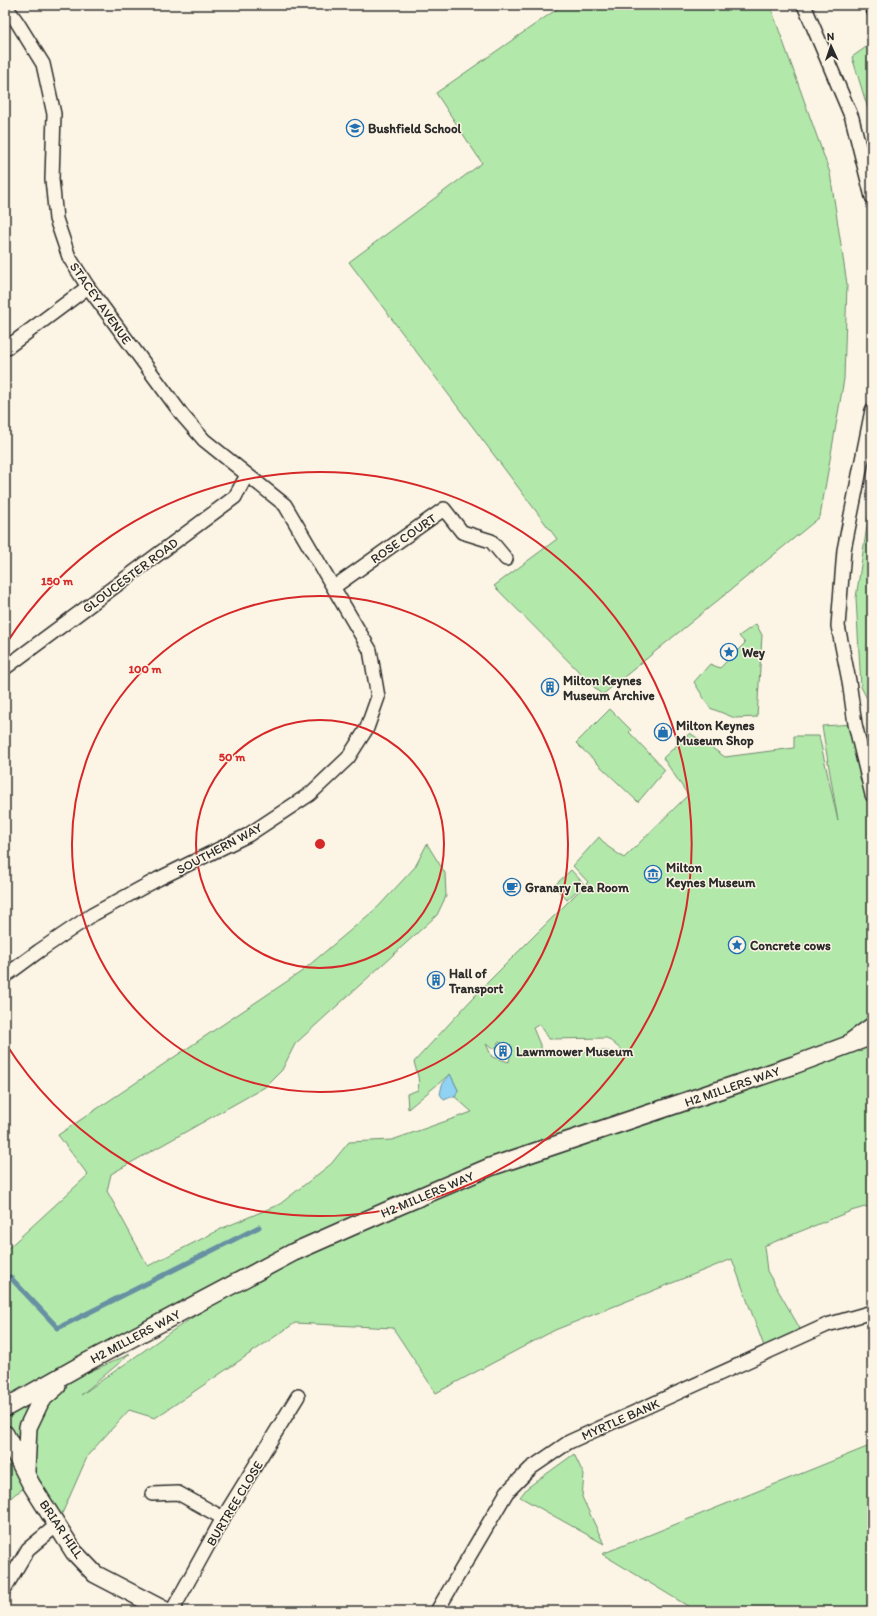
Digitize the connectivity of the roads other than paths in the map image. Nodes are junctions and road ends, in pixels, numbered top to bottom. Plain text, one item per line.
1 (5, 5) edge
2 (804, 5) edge
3 (872, 197) edge
4 (88, 287) junction
5 (5, 349) edge
6 (872, 410) edge
7 (247, 475) junction
8 (506, 559) dead end
9 (334, 587) junction
10 (5, 668) edge
11 (872, 796) edge
12 (5, 976) edge
13 (872, 1024) edge
14 (872, 1036) edge
15 (840, 1047) junction
16 (872, 1312) edge
17 (85, 1363) junction
18 (298, 1396) dead end
19 (5, 1408) edge
20 (5, 1434) edge
21 (26, 1473) junction
22 (152, 1494) dead end
23 (223, 1518) junction
24 (57, 1525) junction
25 (5, 1588) edge
26 (166, 1611) edge
27 (172, 1611) edge
28 (437, 1611) edge

1 - 4 street, STACEY AVENUE
2 - 3 street
4 - 5 street
4 - 7 street, STACEY AVENUE
6 - 11 street
7 - 9 street, SOUTHERN WAY
7 - 10 street, GLOUCESTER ROAD
8 - 9 street, ROSE COURT
9 - 12 street, SOUTHERN WAY
13 - 15 street
14 - 15 street, H2 MILLERS WAY
15 - 17 street, H2 MILLERS WAY
16 - 28 street, MYRTLE BANK
17 - 19 street, H2 MILLERS WAY
17 - 21 street
18 - 23 street, BURTREE CLOSE
20 - 21 street, BRIAR HILL
21 - 24 street, BRIAR HILL
22 - 23 street
23 - 27 street, BURTREE CLOSE
24 - 25 street
24 - 26 street, BRIAR HILL

